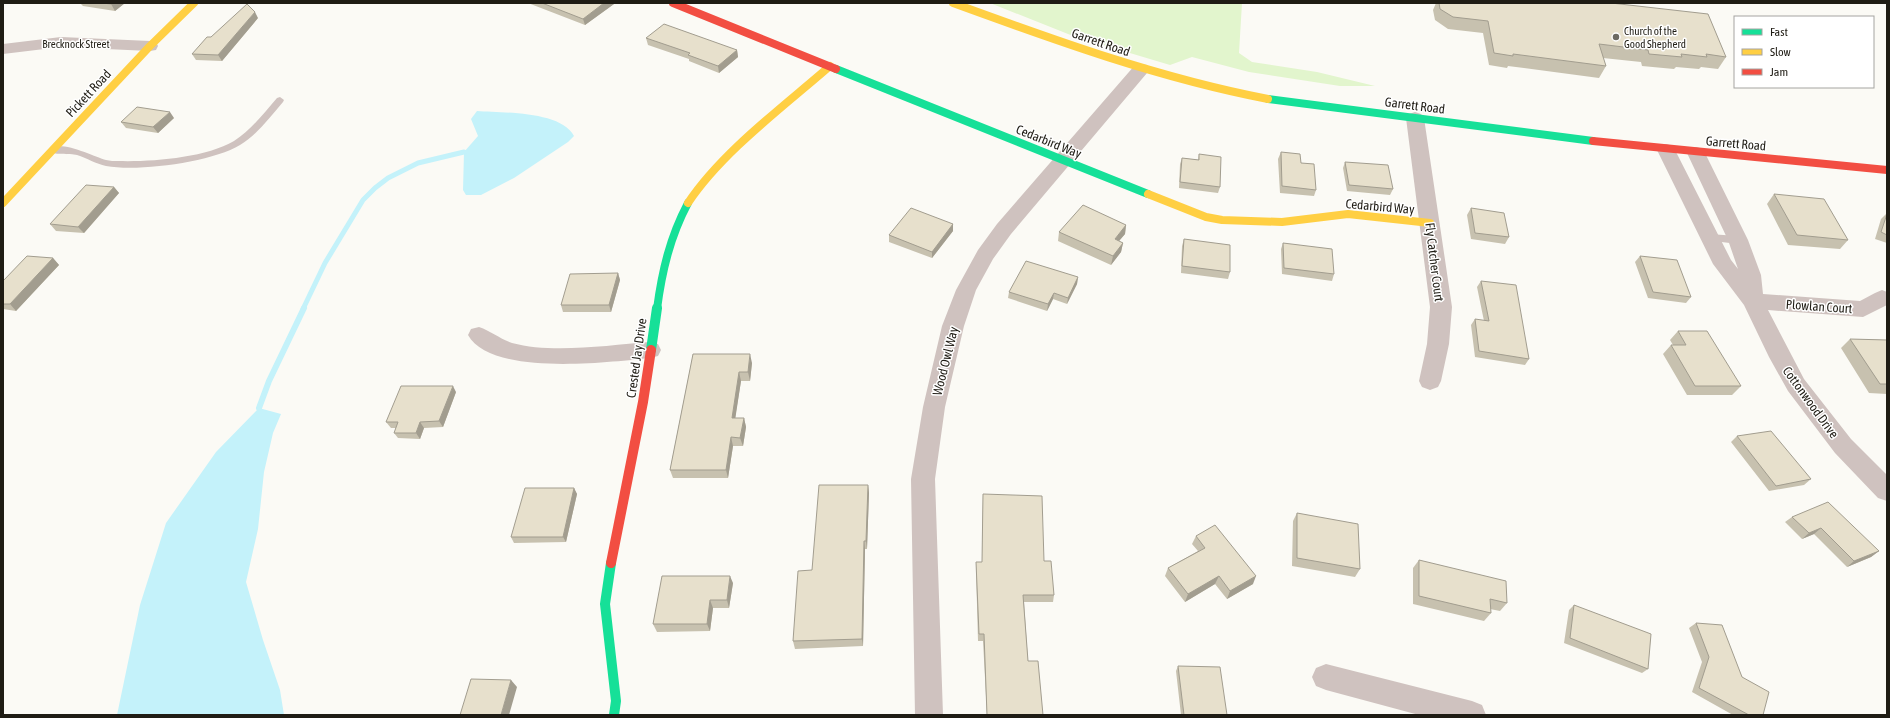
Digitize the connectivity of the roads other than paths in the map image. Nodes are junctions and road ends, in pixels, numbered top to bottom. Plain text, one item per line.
1 (194, 3) edge
2 (673, 3) edge
3 (953, 3) edge
4 (150, 46) junction
5 (3, 49) edge
6 (830, 66) junction
7 (1140, 69) junction
8 (280, 100) dead end
9 (1415, 118) junction
10 (53, 150) junction
11 (1666, 150) junction
12 (1696, 153) junction
13 (1063, 160) junction
14 (1887, 170) edge
15 (3, 203) edge
16 (1430, 223) junction
17 (1709, 238) junction
18 (1738, 240) junction
19 (1882, 298) dead end
20 (1753, 301) junction
21 (479, 335) dead end
22 (650, 350) junction
23 (1430, 381) dead end
24 (1887, 491) edge
25 (1326, 677) dead end
26 (614, 715) edge
27 (929, 715) edge
28 (1472, 715) edge

1 - 4 street, Pickett Road
2 - 6 street, Cedarbird Way
3 - 7 street, Garrett Road
4 - 5 street, Brecknock Street
4 - 10 street, Pickett Road
6 - 13 street, Cedarbird Way
6 - 22 street, Crested Jay Drive
7 - 9 street, Garrett Road
7 - 13 street, Wood Owl Way
8 - 10 lane
9 - 11 street, Garrett Road
9 - 16 street, Fly Catcher Court
10 - 15 street, Pickett Road
11 - 12 street, Garrett Road
11 - 17 street, Cottonwood Drive
12 - 14 street, Garrett Road
12 - 18 street, Cottonwood Drive
13 - 16 street, Cedarbird Way
13 - 27 street, Wood Owl Way
16 - 23 street, Fly Catcher Court
17 - 18 lane
17 - 20 street, Cottonwood Drive
18 - 20 street, Cottonwood Drive
19 - 20 street, Plowlan Court
20 - 24 street, Cottonwood Drive
21 - 22 street
22 - 26 street, Crested Jay Drive
25 - 28 street

